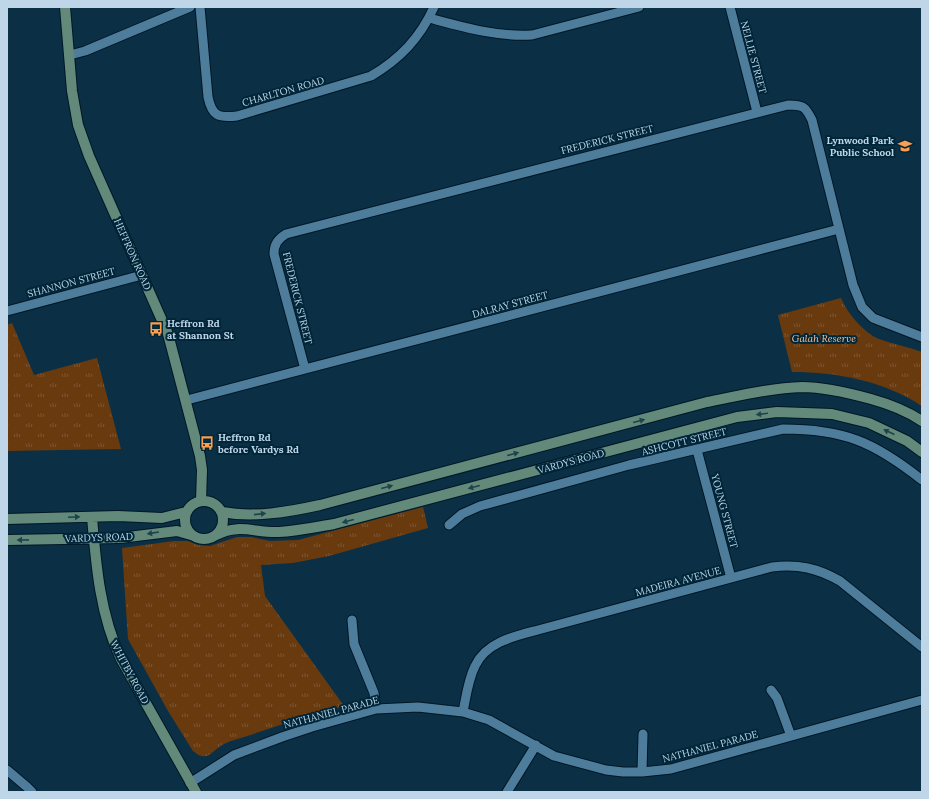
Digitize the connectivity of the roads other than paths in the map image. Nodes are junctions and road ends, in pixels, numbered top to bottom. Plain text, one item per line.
1 (65, 7) edge
2 (190, 7) edge
3 (200, 7) edge
4 (434, 7) edge
5 (639, 7) edge
6 (730, 7) edge
7 (429, 18) junction
8 (70, 55) junction
9 (758, 112) junction
10 (838, 229) junction
11 (142, 275) junction
12 (7, 311) edge
13 (922, 337) edge
14 (305, 369) junction
15 (187, 400) junction
16 (922, 421) edge
17 (697, 450) junction
18 (922, 452) edge
19 (922, 480) edge
20 (201, 501) junction
21 (186, 512) junction
22 (222, 512) junction
23 (92, 517) junction
24 (7, 519) edge
25 (449, 525) dead end
26 (191, 535) junction
27 (216, 535) junction
28 (94, 538) junction
29 (7, 540) edge
30 (731, 578) junction
31 (352, 620) dead end
32 (922, 647) edge
33 (771, 690) dead end
34 (922, 700) edge
35 (376, 709) junction
36 (463, 712) junction
37 (643, 734) dead end
38 (791, 736) junction
39 (536, 745) junction
40 (7, 770) edge
41 (642, 772) junction
42 (193, 788) edge
43 (32, 792) edge
44 (507, 792) edge

1 - 8 main road, HEFFRON ROAD
2 - 8 street
3 - 7 street, CHARLTON ROAD
4 - 7 street, CHARLTON ROAD
5 - 7 street
6 - 9 street, NELLIE STREET
8 - 11 main road, HEFFRON ROAD
9 - 10 street, FREDERICK STREET
9 - 14 street, FREDERICK STREET
10 - 13 street, FREDERICK STREET
10 - 14 street, DALRAY STREET
11 - 12 street, SHANNON STREET
11 - 15 main road, HEFFRON ROAD
14 - 15 street, DALRAY STREET
15 - 20 main road, HEFFRON ROAD
22 -> 16 main road
17 - 19 street, ASHCOTT STREET
17 - 25 street, ASHCOTT STREET
17 - 30 street, YOUNG STREET
18 -> 27 main road, VARDYS ROAD
20 - 21 main road
20 - 22 main road
21 - 23 main road, VARDYS ROAD
21 - 26 main road
22 - 27 main road
24 -> 23 main road, VARDYS ROAD
23 - 28 main road, WHITBY ROAD
26 - 27 main road
26 -> 28 main road, VARDYS ROAD
28 -> 29 main road, VARDYS ROAD
28 - 42 main road, WHITBY ROAD
30 - 32 street, MADEIRA AVENUE
30 - 36 street, MADEIRA AVENUE
31 - 35 street
33 - 38 street
34 - 38 street, NATHANIEL PARADE
35 - 36 street, NATHANIEL PARADE
35 - 42 street, NATHANIEL PARADE
36 - 39 street, NATHANIEL PARADE
37 - 41 street
38 - 41 street, NATHANIEL PARADE
39 - 41 street, NATHANIEL PARADE
39 - 44 street
40 - 43 street

